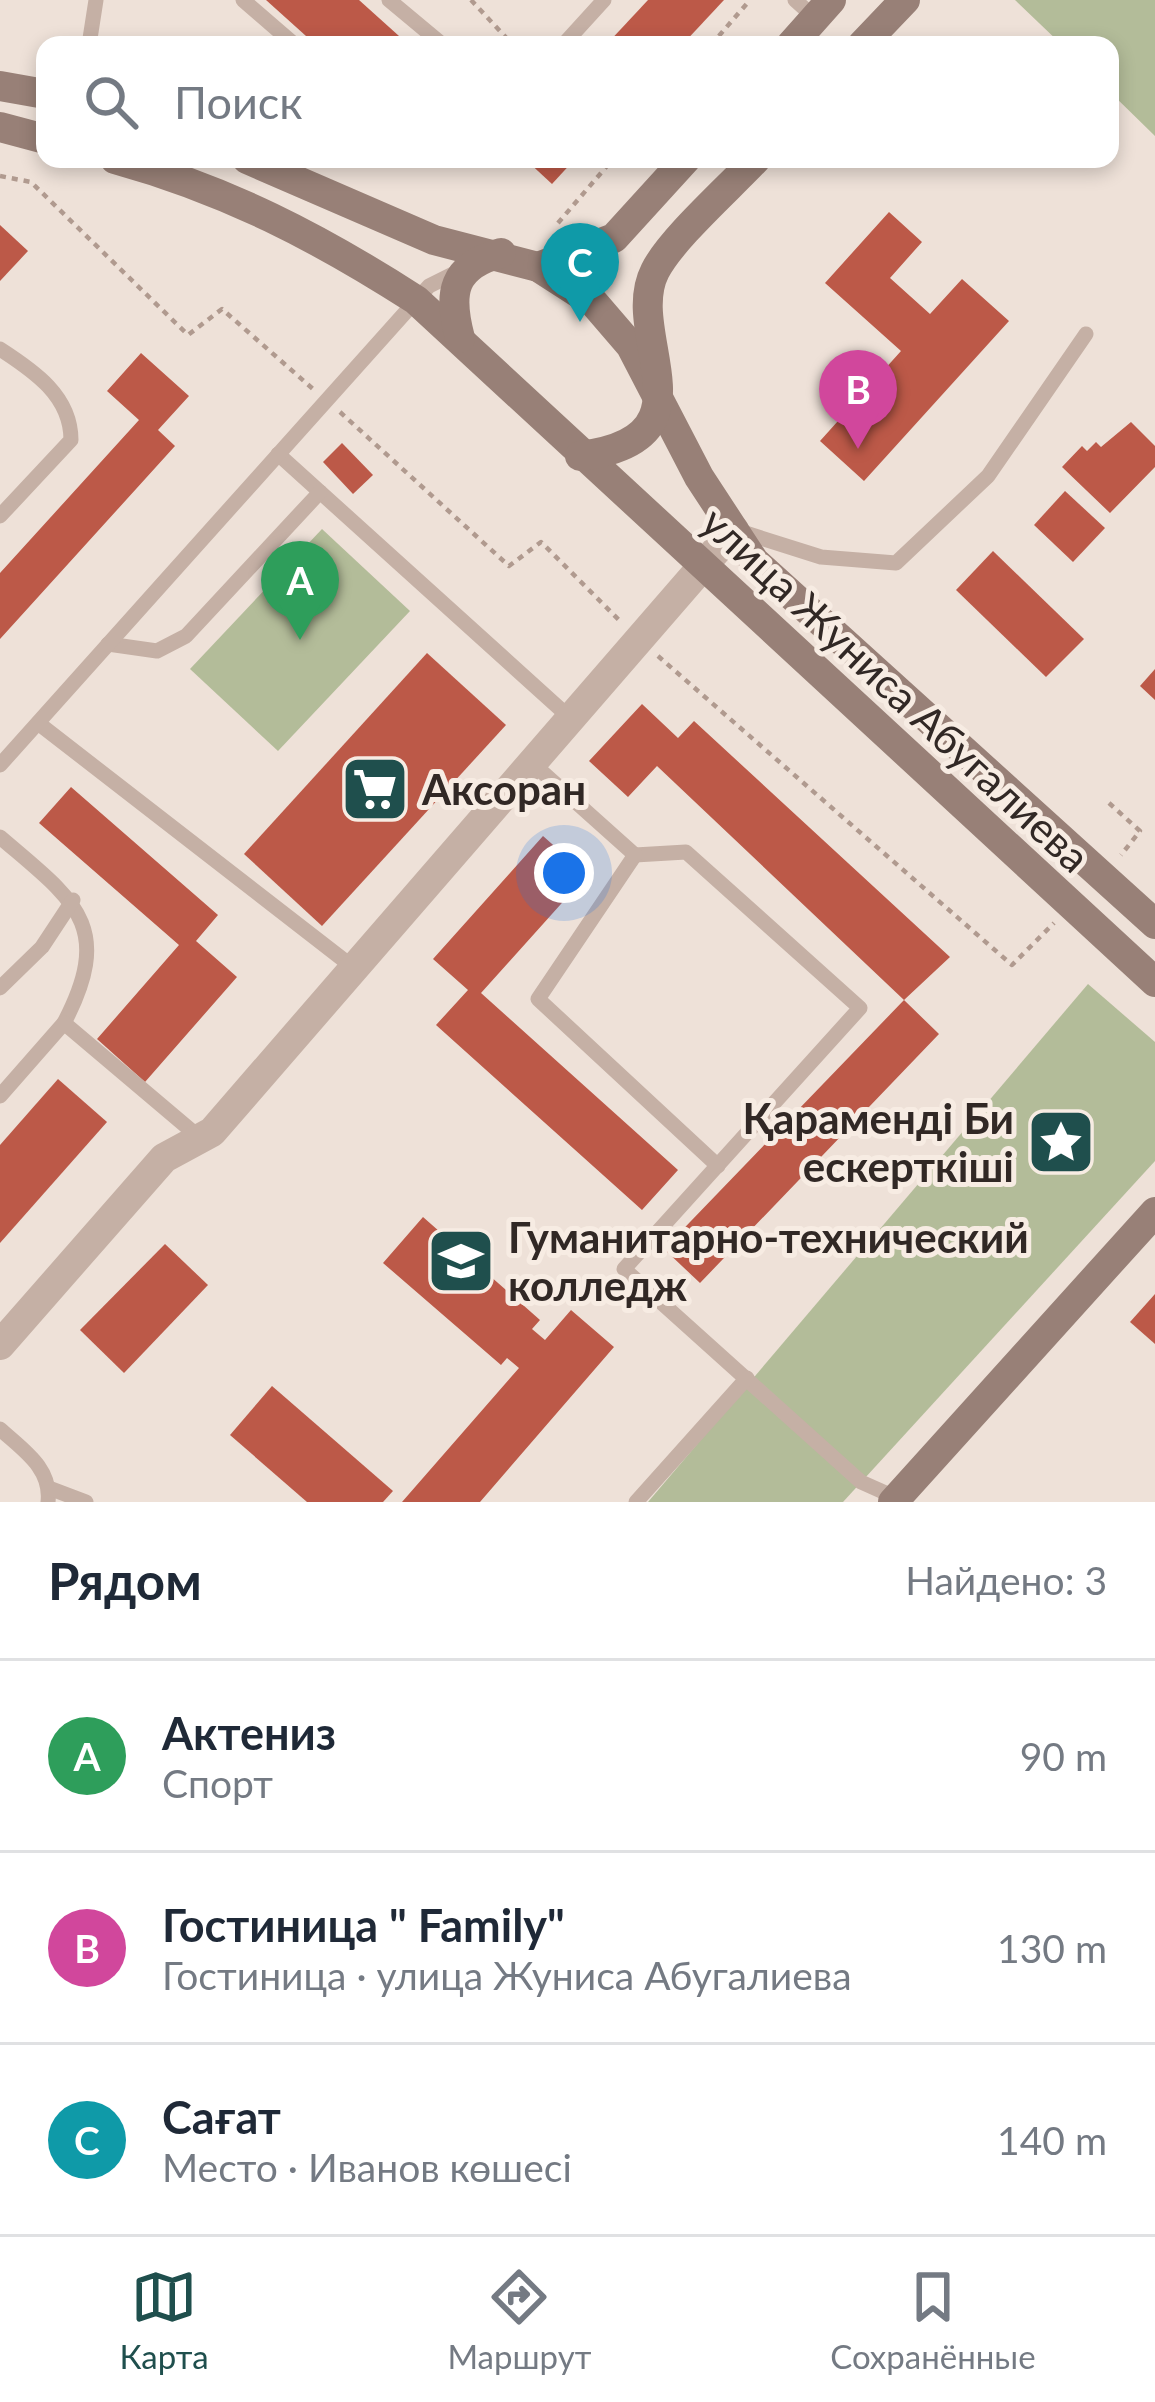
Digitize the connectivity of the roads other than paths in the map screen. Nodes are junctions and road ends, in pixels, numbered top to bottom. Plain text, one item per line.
1 (96, 0) edge
2 (243, 0) edge
3 (389, 0) edge
4 (604, 0) edge
5 (905, 0) edge
6 (814, 6) edge
7 (90, 36) edge
8 (285, 36) edge
9 (432, 36) edge
10 (571, 36) edge
11 (796, 36) edge
12 (871, 36) edge
13 (0, 86) edge
14 (36, 92) edge
15 (0, 127) edge
16 (36, 137) edge
17 (147, 168) edge
18 (269, 168) edge
19 (678, 168) edge
20 (748, 168) edge
21 (501, 254) junction
22 (538, 267) junction
23 (463, 269) junction
24 (416, 300) junction
25 (1086, 334) dead end
26 (460, 338) junction
27 (0, 350) edge
28 (658, 392) junction
29 (278, 454) junction
30 (580, 456) junction
31 (320, 492) junction
32 (0, 516) edge
33 (734, 530) junction
34 (701, 565) junction
35 (108, 644) junction
36 (569, 717) junction
37 (38, 723) junction
38 (531, 762) junction
39 (0, 765) edge
40 (0, 837) edge
41 (635, 855) junction
42 (73, 900) junction
43 (1155, 924) edge
44 (354, 968) junction
45 (1155, 982) edge
46 (0, 988) edge
47 (64, 1023) junction
48 (0, 1096) edge
49 (200, 1138) junction
50 (718, 1166) junction
51 (1155, 1212) edge
52 (0, 1345) edge
53 (746, 1378) junction
54 (0, 1429) edge
55 (49, 1495) edge
56 (895, 1500) edge
57 (86, 1502) edge
58 (636, 1502) edge

1 - 7 lane
2 - 8 lane
3 - 9 lane
4 - 10 lane
5 - 12 main road
6 - 11 main road
13 - 14 main road
15 - 16 main road
17 - 24 main road, улица Жуниса Абугалиева
18 - 21 main road, улица Жуниса Абугалиева
19 - 22 main road
20 - 28 main road
21 - 22 main road, улица Жуниса Абугалиева
21 - 23 main road
22 - 28 main road, улица Жуниса Абугалиева
23 - 24 lane
23 - 26 main road
24 - 26 main road, улица Жуниса Абугалиева
24 - 29 lane
25 - 33 lane
26 - 30 main road, улица Жуниса Абугалиева
27 - 32 lane
28 - 30 main road
28 - 33 main road, улица Жуниса Абугалиева
29 - 31 lane
29 - 35 lane
30 - 34 main road, улица Жуниса Абугалиева
31 - 35 lane
31 - 36 lane
33 - 34 street
33 - 43 main road, улица Жуниса Абугалиева
34 - 36 street
34 - 45 main road, улица Жуниса Абугалиева
35 - 37 lane
36 - 38 street
37 - 39 lane
37 - 44 lane
38 - 41 lane
38 - 44 street
40 - 42 lane
41 - 50 lane
41 - 50 lane
42 - 46 lane
42 - 47 lane
44 - 49 street
47 - 48 lane
47 - 49 lane
49 - 52 street
50 - 53 lane
51 - 56 main road
53 - 56 lane
53 - 58 lane
54 - 55 lane
55 - 57 lane

